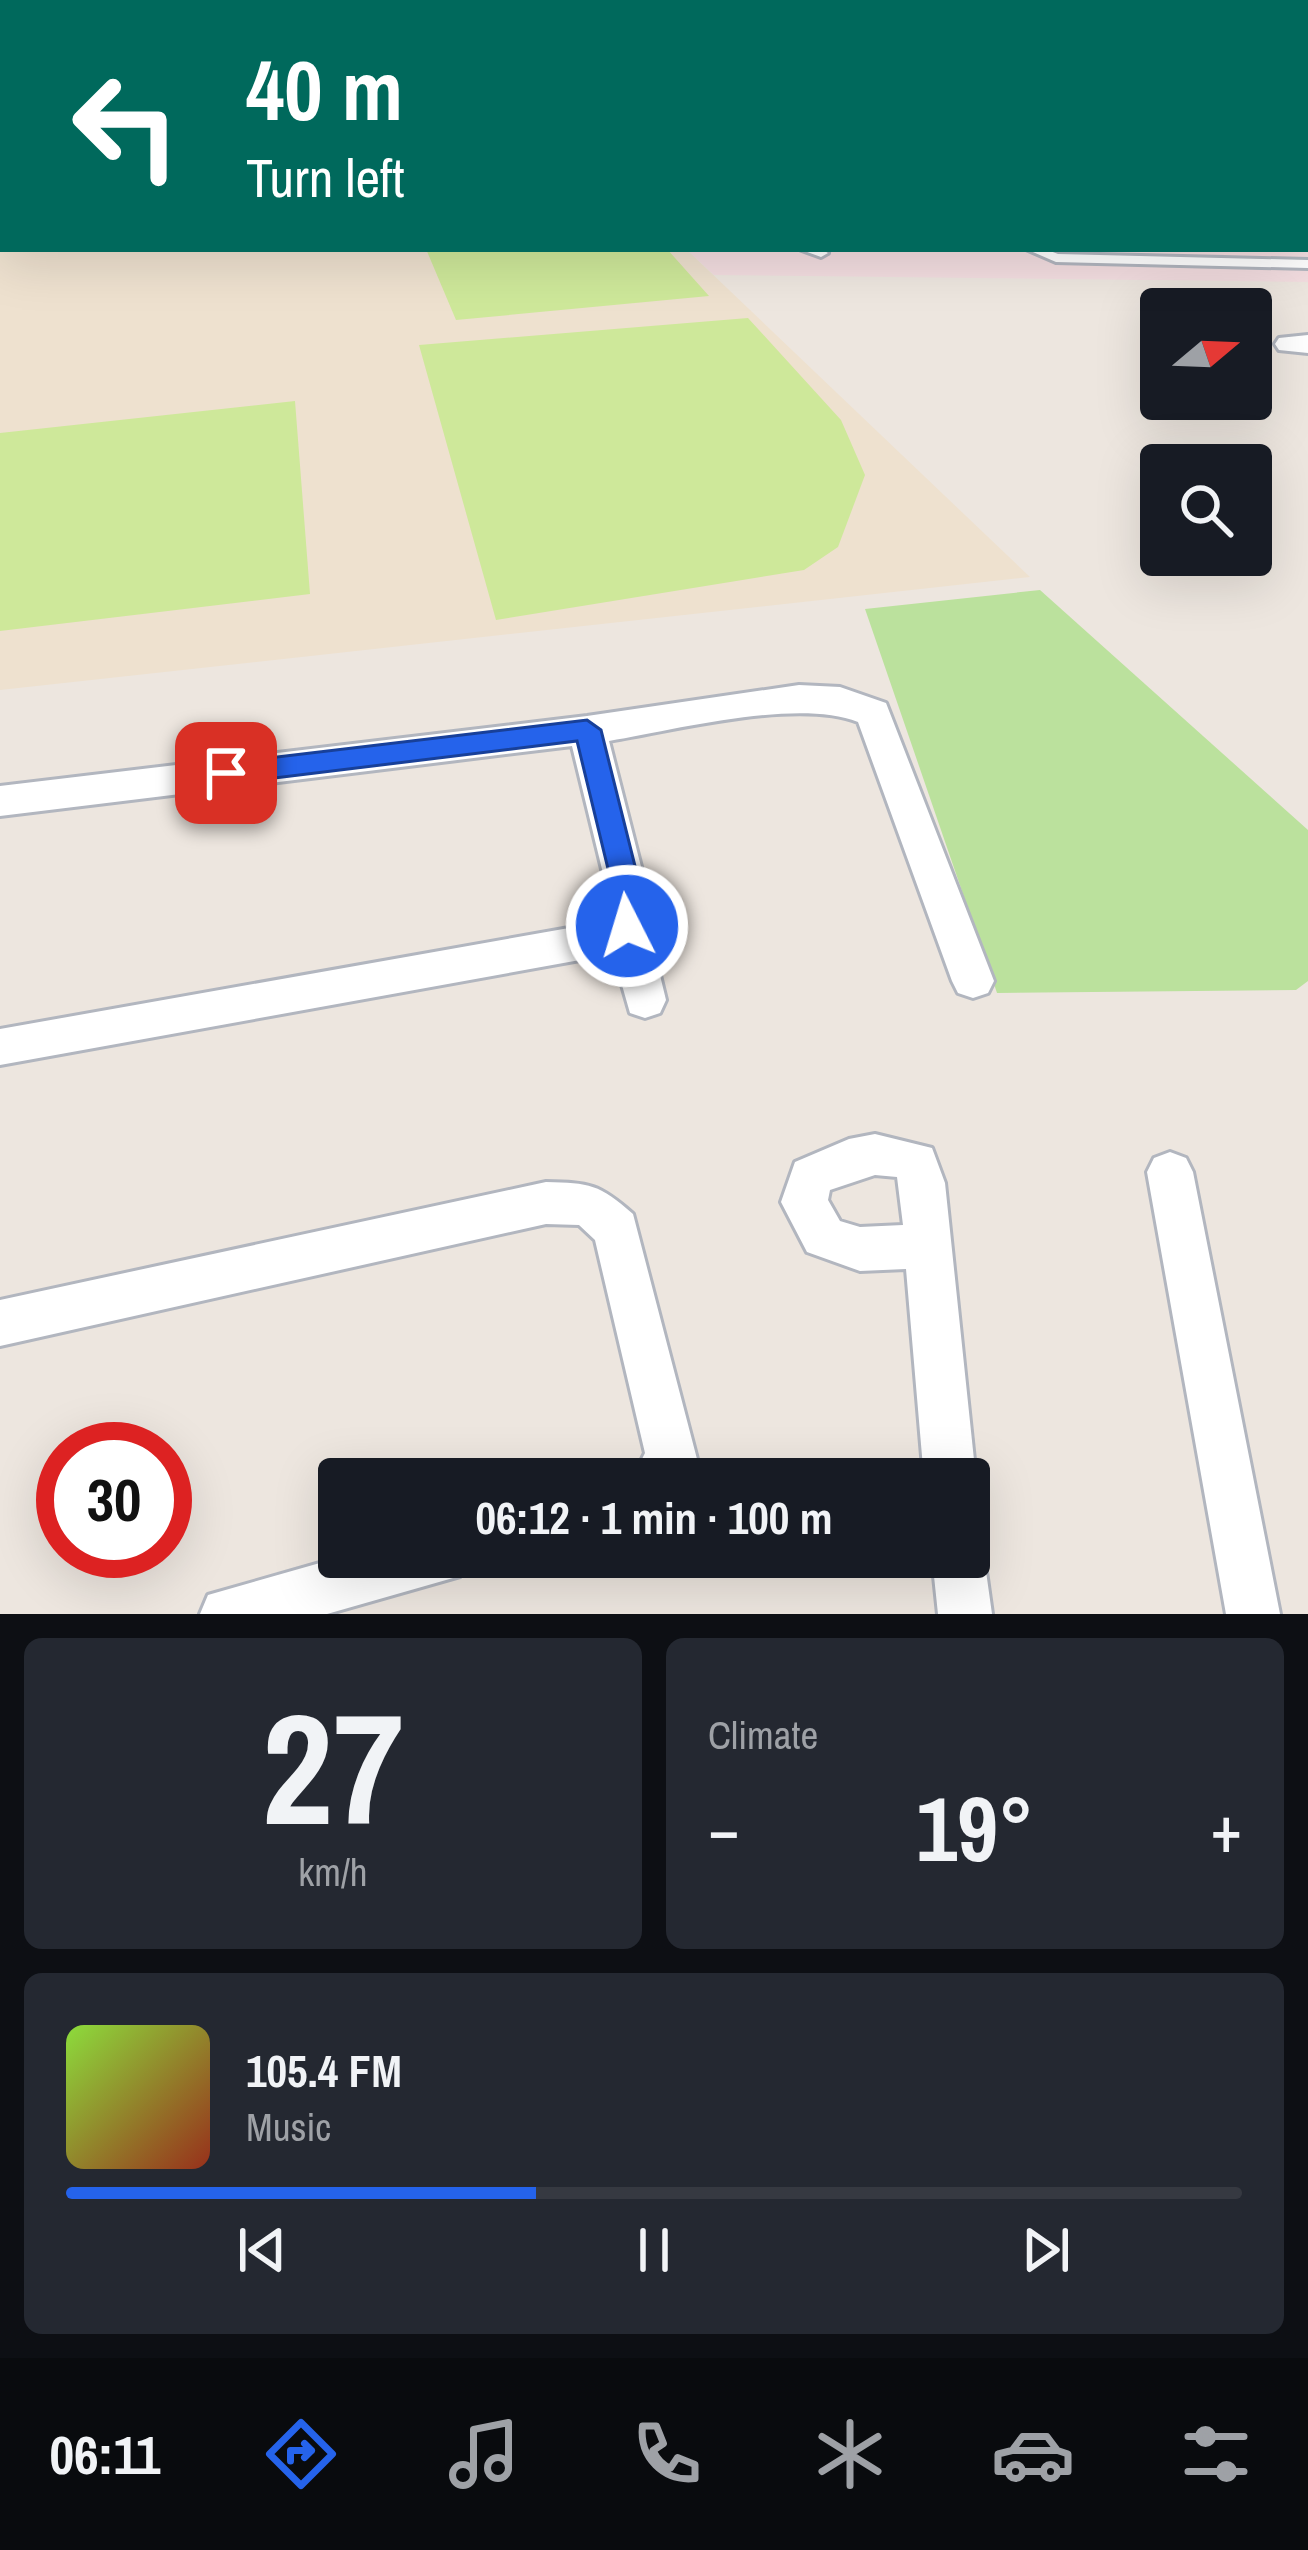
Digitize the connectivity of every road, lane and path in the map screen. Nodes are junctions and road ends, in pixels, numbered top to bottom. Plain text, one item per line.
1 (1041, 252) edge
2 (1308, 264) edge
3 (587, 730) junction
4 (0, 801) edge
5 (627, 926) junction
6 (974, 981) dead end
7 (645, 1000) dead end
8 (0, 1047) edge
9 (1170, 1172) dead end
10 (927, 1246) dead end
11 (0, 1323) edge
12 (672, 1458) edge
13 (948, 1458) edge
14 (362, 1578) edge
15 (961, 1578) edge
16 (227, 1614) edge
17 (965, 1614) edge
18 (1252, 1614) edge

1 - 2 lane
3 - 4 street
3 - 5 street
3 - 6 street
5 - 7 street
5 - 8 street
9 - 18 street
10 - 13 street
11 - 12 street
14 - 16 street
15 - 17 street

